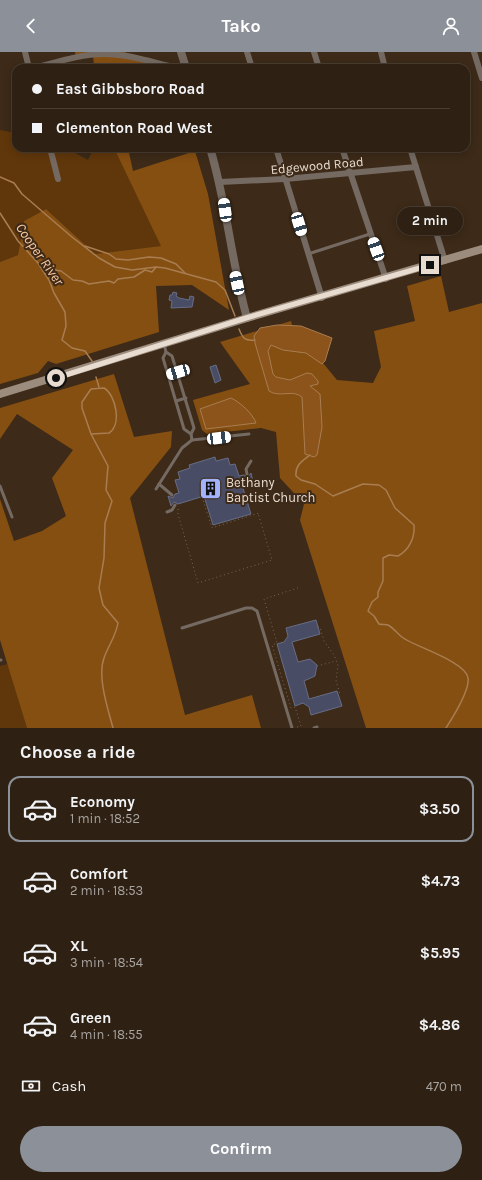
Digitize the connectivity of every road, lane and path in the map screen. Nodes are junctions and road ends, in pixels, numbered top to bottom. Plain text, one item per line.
1 (25, 52) edge
2 (181, 52) edge
3 (247, 52) edge
4 (314, 52) edge
5 (380, 52) edge
6 (474, 52) edge
7 (28, 64) edge
8 (49, 64) edge
9 (161, 64) edge
10 (185, 64) edge
11 (251, 64) edge
12 (318, 64) edge
13 (384, 64) edge
14 (482, 78) edge
15 (51, 152) edge
16 (211, 152) edge
17 (277, 152) edge
18 (343, 152) edge
19 (411, 152) edge
20 (416, 167) junction
21 (350, 173) junction
22 (58, 179) dead end
23 (285, 179) junction
24 (220, 182) junction
25 (370, 234) junction
26 (482, 250) edge
27 (308, 254) junction
28 (445, 261) junction
29 (386, 278) junction
30 (322, 298) junction
31 (246, 318) junction
32 (164, 344) junction
33 (166, 352) junction
34 (178, 372) junction
35 (168, 374) junction
36 (0, 394) edge
37 (186, 398) junction
38 (176, 400) junction
39 (191, 434) junction
40 (249, 434) dead end
41 (192, 440) junction
42 (251, 461) dead end
43 (247, 474) dead end
44 (250, 483) dead end
45 (159, 484) junction
46 (0, 486) edge
47 (259, 486) dead end
48 (156, 489) dead end
49 (172, 495) dead end
50 (202, 497) dead end
51 (176, 504) joint
52 (167, 512) dead end
53 (12, 517) dead end
54 (301, 587) dead end
55 (318, 627) dead end
56 (182, 628) dead end
57 (337, 661) junction
58 (317, 666) dead end
59 (338, 694) dead end
60 (292, 728) edge
61 (297, 728) edge

1 - 7 street
2 - 10 street
3 - 11 street
4 - 12 street
5 - 13 street
6 - 14 street
8 - 9 street
15 - 22 street
16 - 24 street
17 - 23 street
18 - 21 street
19 - 20 street
20 - 21 street, Edgewood Road
20 - 28 street
21 - 23 street, Edgewood Road
21 - 25 street
23 - 24 street, Edgewood Road
23 - 27 street
24 - 31 street
25 - 27 lane
25 - 29 street
26 - 28 main road
27 - 30 street
28 - 29 main road
29 - 30 main road
30 - 31 main road
31 - 32 main road
32 - 33 lane
32 - 36 main road
33 - 34 lane
33 - 35 lane
34 - 35 lane
34 - 37 lane
35 - 38 lane
37 - 38 lane
37 - 39 lane
38 - 39 lane
39 - 41 lane
40 - 41 lane
41 - 45 lane
42 - 43 lane
44 - 47 lane
45 - 48 lane
45 - 49 lane
46 - 53 lane
50 - 51 path
51 - 52 lane
54 - 61 path
55 - 57 path
56 - 60 lane
57 - 58 path
57 - 59 path

